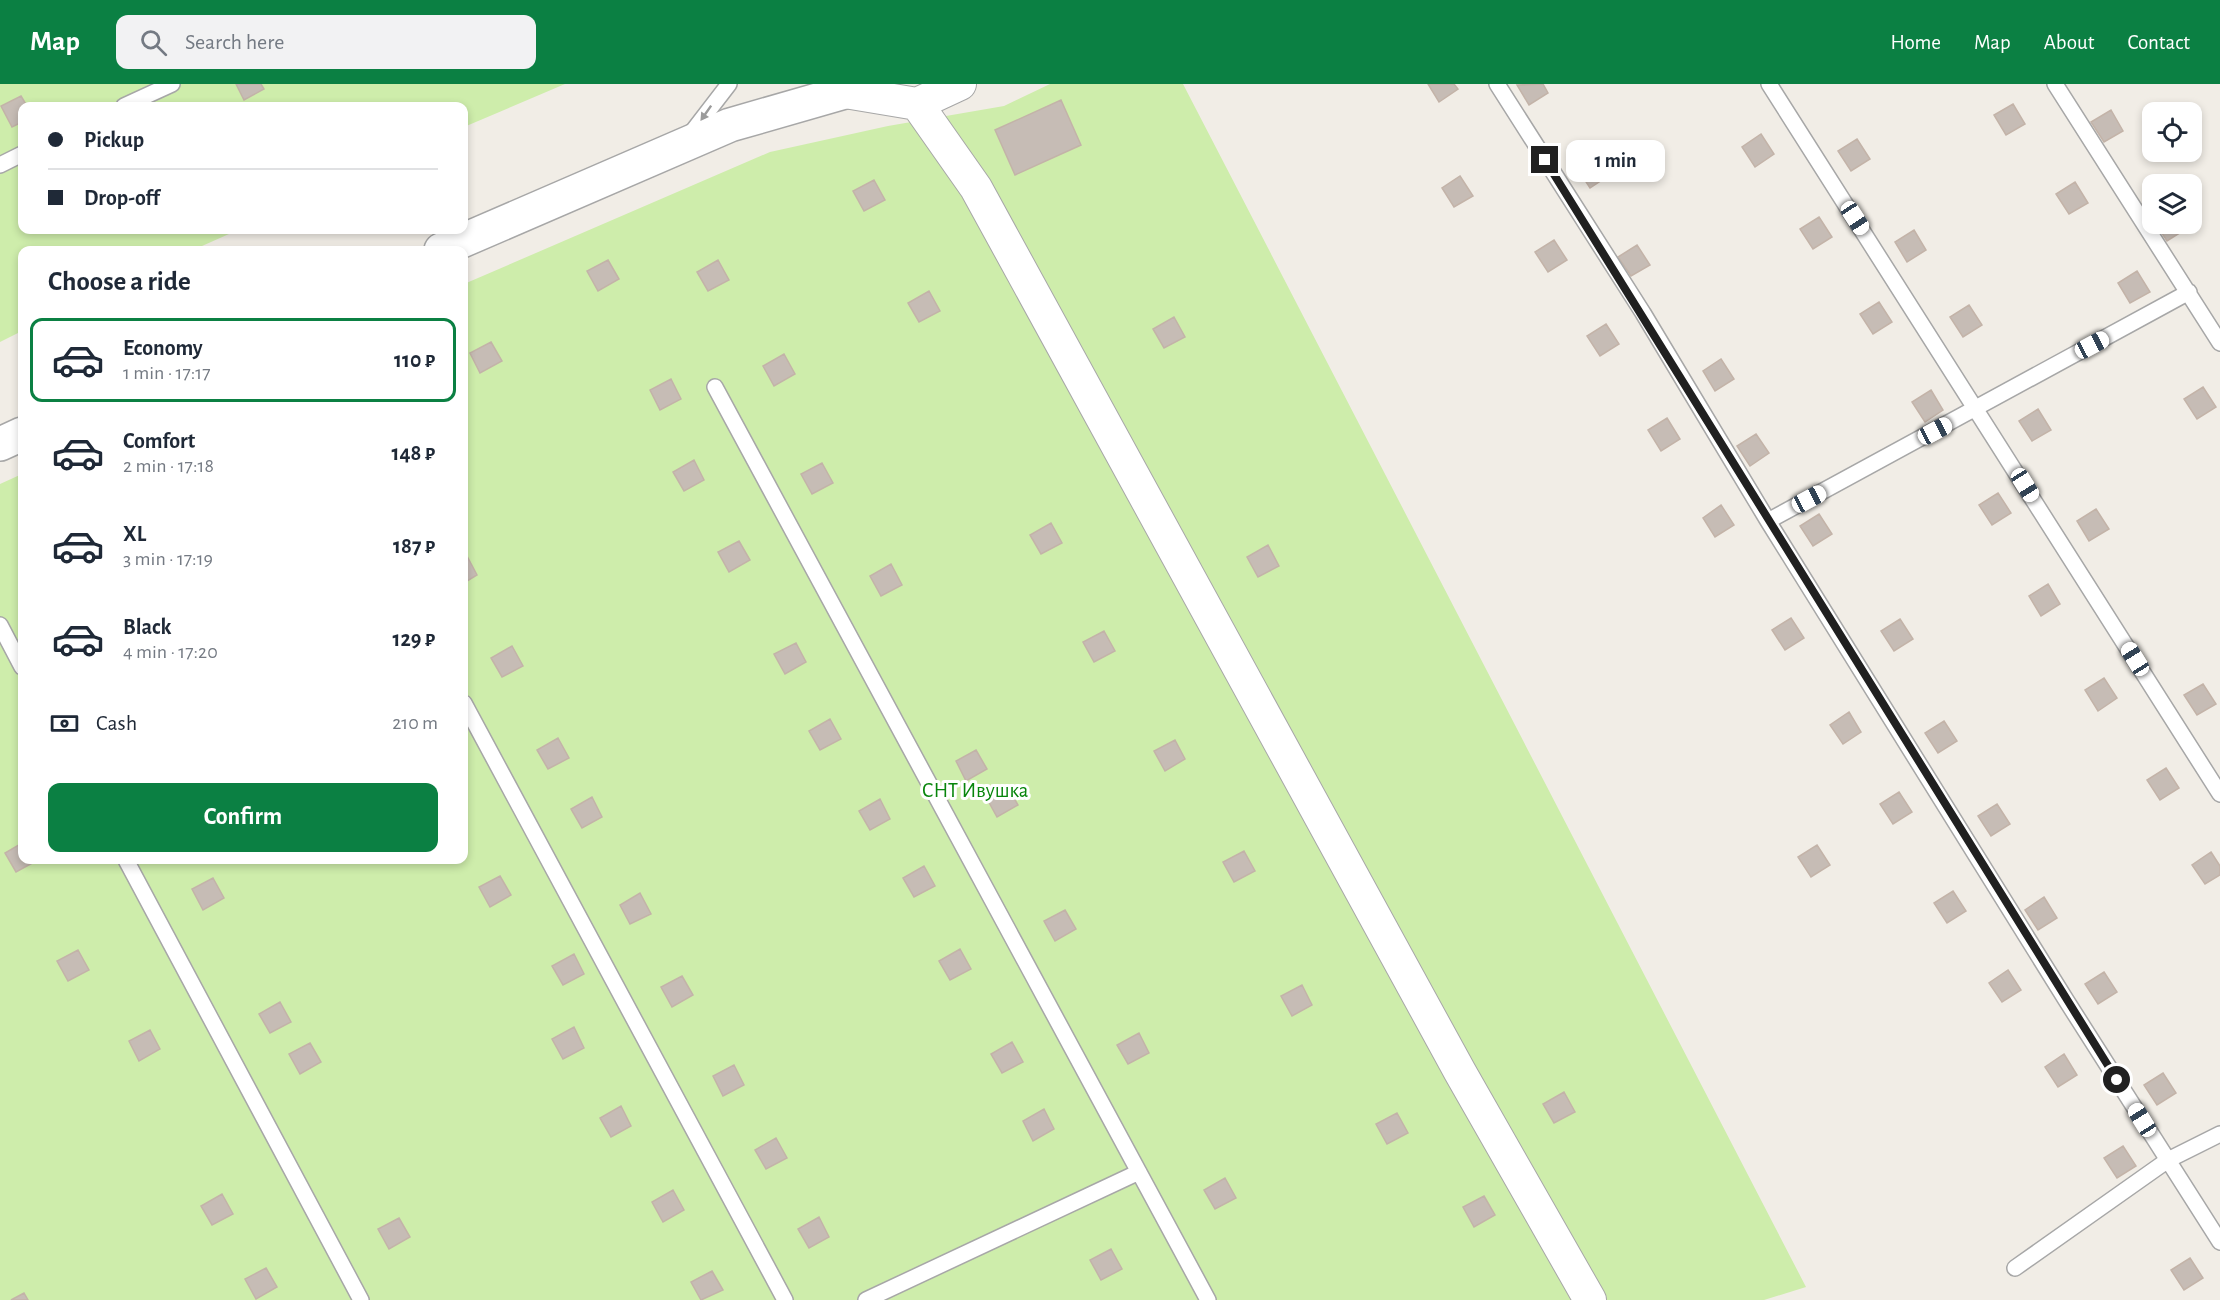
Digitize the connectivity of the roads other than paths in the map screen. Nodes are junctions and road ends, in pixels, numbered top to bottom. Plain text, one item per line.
1 (172, 84) edge
2 (729, 84) edge
3 (960, 84) edge
4 (1497, 84) edge
5 (1769, 84) edge
6 (2055, 84) edge
7 (845, 88) edge
8 (133, 102) edge
9 (916, 104) junction
10 (684, 144) junction
11 (18, 156) edge
12 (0, 165) edge
13 (450, 246) edge
14 (2189, 292) junction
15 (2220, 343) edge
16 (715, 387) dead end
17 (1976, 408) junction
18 (18, 436) edge
19 (0, 444) edge
20 (1768, 521) junction
21 (0, 625) edge
22 (18, 659) edge
23 (468, 710) edge
24 (2220, 794) edge
25 (128, 864) edge
26 (2220, 1134) edge
27 (2168, 1160) junction
28 (1138, 1172) junction
29 (2220, 1242) edge
30 (2015, 1268) dead end
31 (361, 1300) edge
32 (785, 1300) edge
33 (866, 1300) edge
34 (1208, 1300) edge
35 (1590, 1300) edge

1 - 8 lane
2 -> 10 lane
3 - 9 street
4 - 20 lane
5 - 17 lane
6 - 14 lane
7 - 9 street
7 - 10 street
9 - 35 street
10 - 13 street
11 - 12 lane
14 - 15 lane
14 - 17 lane
16 - 28 lane
17 - 20 lane
17 - 24 lane
18 - 19 street
20 - 27 lane
21 - 22 lane
23 - 32 lane
25 - 31 lane
26 - 27 lane
27 - 29 lane
27 - 30 lane
28 - 33 lane
28 - 34 lane

